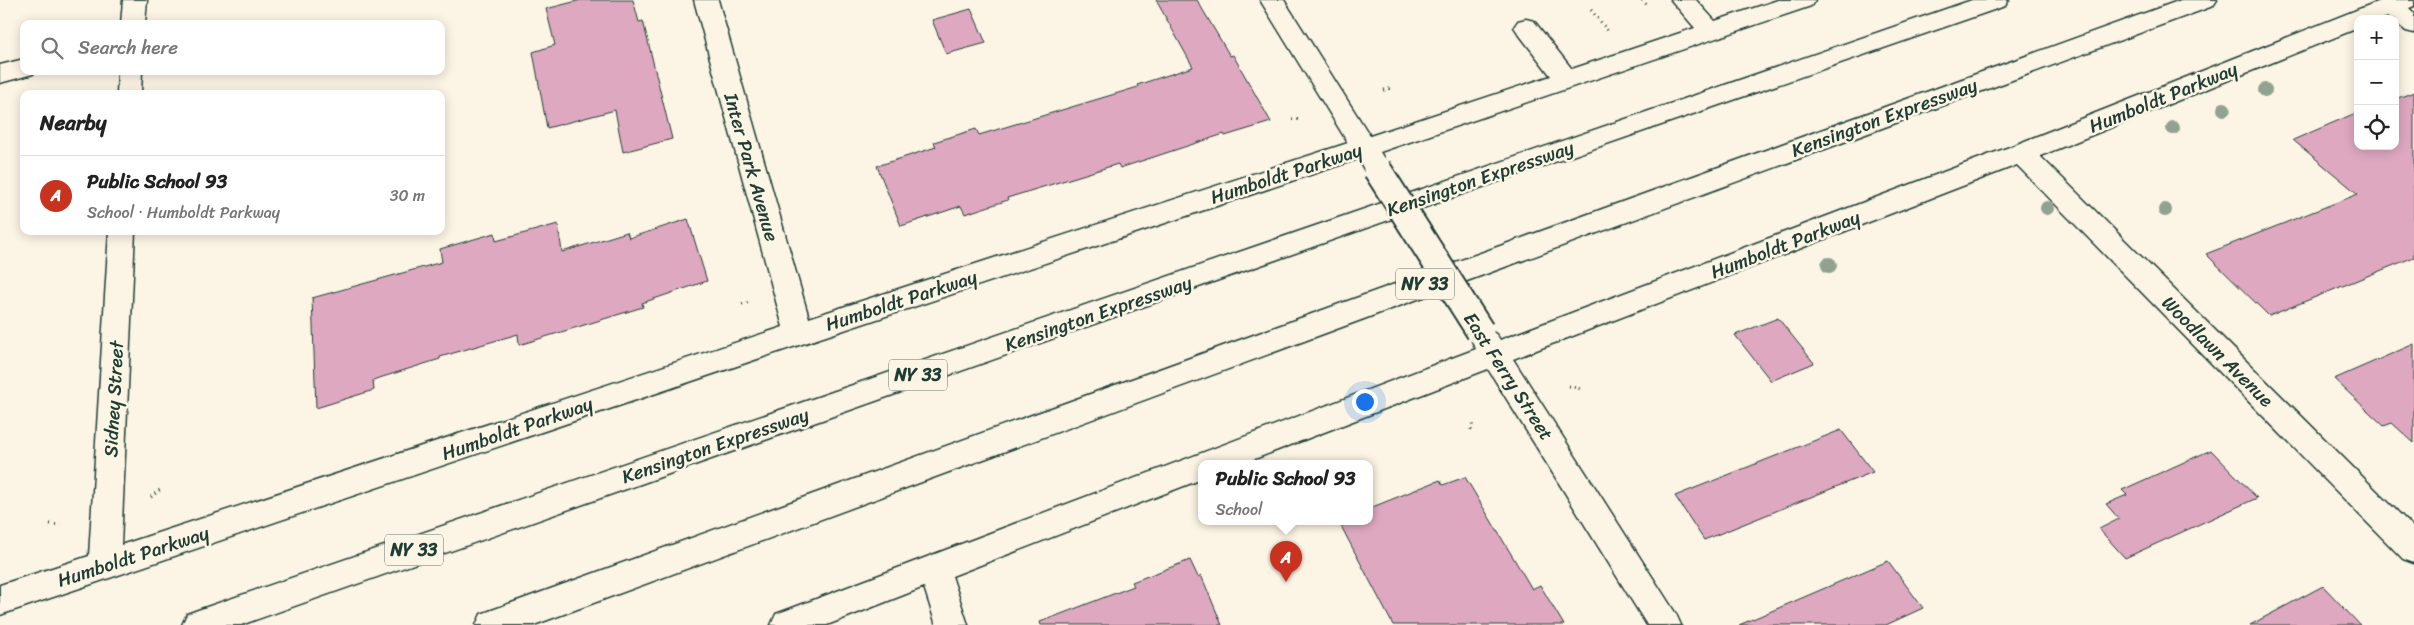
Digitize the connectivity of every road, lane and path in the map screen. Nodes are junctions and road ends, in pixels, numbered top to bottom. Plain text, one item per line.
1 (135, 0) edge
2 (706, 0) edge
3 (1272, 0) edge
4 (1683, 0) edge
5 (1803, 0) edge
6 (1997, 0) edge
7 (2205, 0) edge
8 (2398, 3) edge
9 (1590, 10) dead end
10 (2368, 15) edge
11 (133, 20) edge
12 (2354, 21) edge
13 (2414, 25) edge
14 (1526, 27) dead end
15 (1711, 31) junction
16 (1610, 33) dead end
17 (20, 69) edge
18 (0, 74) edge
19 (130, 75) edge
20 (1567, 79) junction
21 (1391, 88) dead end
22 (129, 90) edge
23 (1384, 90) dead end
24 (1292, 119) dead end
25 (1301, 119) dead end
26 (2021, 153) junction
27 (1370, 159) junction
28 (122, 235) edge
29 (750, 302) dead end
30 (742, 304) dead end
31 (799, 333) junction
32 (1487, 343) junction
33 (1569, 386) dead end
34 (1581, 390) dead end
35 (1473, 423) dead end
36 (1471, 430) dead end
37 (1217, 460) edge
38 (1198, 468) edge
39 (162, 488) dead end
40 (151, 497) dead end
41 (50, 524) dead end
42 (60, 524) dead end
43 (2414, 549) edge
44 (104, 566) junction
45 (934, 569) junction
46 (0, 600) edge
47 (198, 625) edge
48 (492, 625) edge
49 (786, 625) edge
50 (952, 625) edge
51 (1666, 625) edge

1 - 11 main road
2 - 31 main road, Inter Park Avenue
3 - 27 main road, East Ferry Street
4 - 15 main road
5 - 15 main road, Humboldt Parkway
6 - 47 main road, Kensington Expressway / NY 33
7 - 48 main road, Kensington Expressway / NY 33
8 - 10 main road, Humboldt Parkway
8 - 13 main road
9 - 16 path
12 - 26 main road, Humboldt Parkway
14 - 20 main road
15 - 20 main road, Humboldt Parkway
17 - 18 main road
19 - 22 main road
20 - 27 main road, Humboldt Parkway
21 - 23 path
24 - 25 path
26 - 32 main road, Humboldt Parkway
26 - 43 main road, Woodlawn Avenue
27 - 31 main road, Humboldt Parkway
27 - 32 main road, East Ferry Street, bridge
28 - 44 main road, Sidney Street
29 - 30 path
31 - 44 main road, Humboldt Parkway
32 - 37 main road, Humboldt Parkway
32 - 51 main road, East Ferry Street
33 - 34 path
35 - 36 path
38 - 45 main road
39 - 40 path
41 - 42 path
44 - 46 main road, Humboldt Parkway
45 - 49 main road
45 - 50 main road

